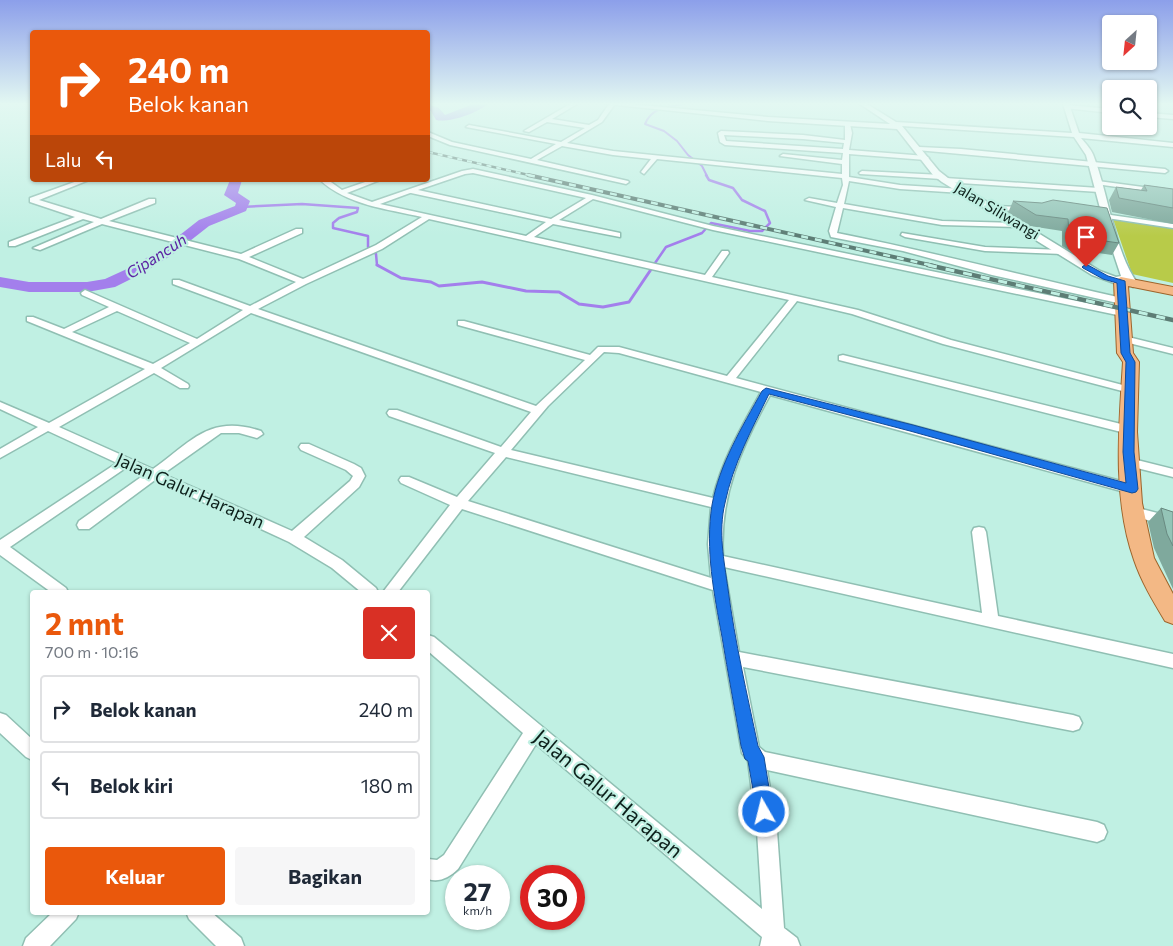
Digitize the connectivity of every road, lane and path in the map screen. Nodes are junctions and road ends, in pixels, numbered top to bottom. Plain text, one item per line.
1 (473, 148) edge
2 (555, 148) edge
3 (586, 148) edge
4 (803, 148) edge
5 (1086, 148) edge
6 (919, 149) joint
7 (846, 151) junction
8 (783, 156) dead end
9 (656, 157) junction
10 (926, 158) junction
11 (532, 161) junction
12 (845, 162) junction
13 (1092, 163) junction
14 (1165, 171) dead end
15 (644, 172) dead end
16 (845, 176) junction
17 (943, 179) junction
18 (81, 182) edge
19 (326, 182) edge
20 (371, 182) edge
21 (626, 182) dead end
22 (1098, 186) junction
23 (410, 190) junction
24 (962, 191) junction
25 (343, 192) junction
26 (1173, 193) edge
27 (592, 196) junction
28 (809, 200) dead end
29 (152, 201) dead end
30 (372, 204) junction
31 (842, 204) junction
32 (991, 208) junction
33 (1037, 210) edge
34 (1103, 214) junction
35 (82, 217) junction
36 (427, 217) junction
37 (552, 221) junction
38 (100, 222) junction
39 (1019, 225) junction
40 (1173, 226) edge
41 (299, 231) dead end
42 (617, 234) dead end
43 (905, 235) dead end
44 (527, 239) junction
45 (12, 244) dead end
46 (37, 248) dead end
47 (1063, 252) junction
48 (725, 253) dead end
49 (242, 257) junction
50 (707, 278) junction
51 (1127, 281) junction
52 (176, 282) dead end
53 (303, 282) junction
54 (1173, 291) edge
55 (85, 294) dead end
56 (795, 298) junction
57 (117, 307) junction
58 (1122, 307) junction
59 (249, 310) junction
60 (30, 319) dead end
61 (461, 323) dead end
62 (63, 333) junction
63 (1130, 341) junction
64 (198, 343) junction
65 (1173, 351) edge
66 (591, 358) junction
67 (843, 358) dead end
68 (153, 368) junction
69 (729, 380) junction
70 (184, 386) dead end
71 (1130, 390) junction
72 (766, 391) junction
73 (0, 405) edge
74 (538, 410) junction
75 (393, 413) dead end
76 (48, 428) junction
77 (1129, 430) junction
78 (258, 434) dead end
79 (305, 447) dead end
80 (503, 452) junction
81 (0, 454) edge
82 (1129, 462) junction
83 (125, 463) junction
84 (1173, 474) edge
85 (153, 475) junction
86 (405, 480) dead end
87 (1132, 489) junction
88 (459, 503) junction
89 (718, 504) junction
90 (1134, 512) junction
91 (1173, 522) edge
92 (84, 525) dead end
93 (979, 532) dead end
94 (294, 538) junction
95 (717, 560) junction
96 (721, 587) junction
97 (58, 590) edge
98 (369, 590) edge
99 (392, 590) edge
100 (1173, 614) edge
101 (991, 621) junction
102 (430, 644) edge
103 (733, 658) junction
104 (1173, 661) edge
105 (0, 721) edge
106 (1073, 723) dead end
107 (534, 731) junction
108 (30, 749) edge
109 (756, 757) junction
110 (1097, 832) dead end
111 (430, 870) edge
112 (66, 915) edge
113 (199, 915) edge
114 (778, 942) edge
115 (34, 946) edge
116 (233, 946) edge

1 - 11 street
2 - 11 street
3 - 9 street
4 - 7 street
5 - 13 street
6 - 10 street, Jalan Siliwangi
6 - 13 street
7 - 10 street
7 - 12 street
8 - 12 street
9 - 15 street
9 - 16 street
10 - 17 street, Jalan Siliwangi
11 - 21 street
12 - 16 street
13 - 14 street
13 - 22 street
16 - 17 street
16 - 24 street
16 - 31 street
17 - 22 street
17 - 24 street, Jalan Siliwangi
18 - 35 street
19 - 25 street
20 - 25 street
22 - 26 street
22 - 34 street
23 - 27 street
23 - 30 street
23 - 37 street
24 - 32 street, Jalan Siliwangi
25 - 30 street
27 - 37 street
27 - 58 street
28 - 31 street
29 - 38 street
30 - 36 street
31 - 39 street
31 - 58 street
32 - 33 street
32 - 39 street, Jalan Siliwangi
34 - 40 street
34 - 51 street
35 - 38 street
35 - 45 street
36 - 44 street
36 - 53 street
37 - 42 street
37 - 44 street
38 - 46 street
38 - 49 street
39 - 47 street, Jalan Siliwangi
41 - 49 street
43 - 47 street
44 - 50 street
47 - 51 street, Jalan Siliwangi
48 - 50 street
49 - 53 street
50 - 56 street
51 - 54 main road
51 - 58 main road
51 - 63 main road
52 - 59 street
53 - 59 street
55 - 57 street
56 - 69 street
56 - 71 street
57 - 62 street
57 - 64 street
58 - 63 main road
59 - 64 street
59 - 74 street
60 - 62 street
61 - 66 street
62 - 68 street
63 - 65 street
63 - 71 main road
64 - 68 street
66 - 69 street
66 - 74 street
67 - 77 street
68 - 70 street
68 - 76 street
69 - 72 street
71 - 77 main road
72 - 87 street
72 - 89 street
73 - 76 street, Jalan Galur Harapan
74 - 80 street
75 - 80 street
76 - 81 street
76 - 83 street, Jalan Galur Harapan
77 - 82 main road
78 - 85 street
79 - 94 street
80 - 88 street
80 - 89 street
82 - 84 street
82 - 87 main road
83 - 85 street, Jalan Galur Harapan
83 - 97 street
85 - 92 street
85 - 94 street, Jalan Galur Harapan
86 - 88 street
87 - 90 main road
88 - 96 street
88 - 99 street
89 - 95 street
90 - 91 street
90 - 100 main road
93 - 101 street
94 - 98 street, Jalan Galur Harapan
95 - 96 street
95 - 101 street
96 - 103 street
101 - 104 street
102 - 107 street, Jalan Galur Harapan
103 - 106 street
103 - 109 street
105 - 108 street
107 - 111 street
107 - 114 street, Jalan Galur Harapan
109 - 110 street
109 - 114 street
112 - 115 street
113 - 116 street

